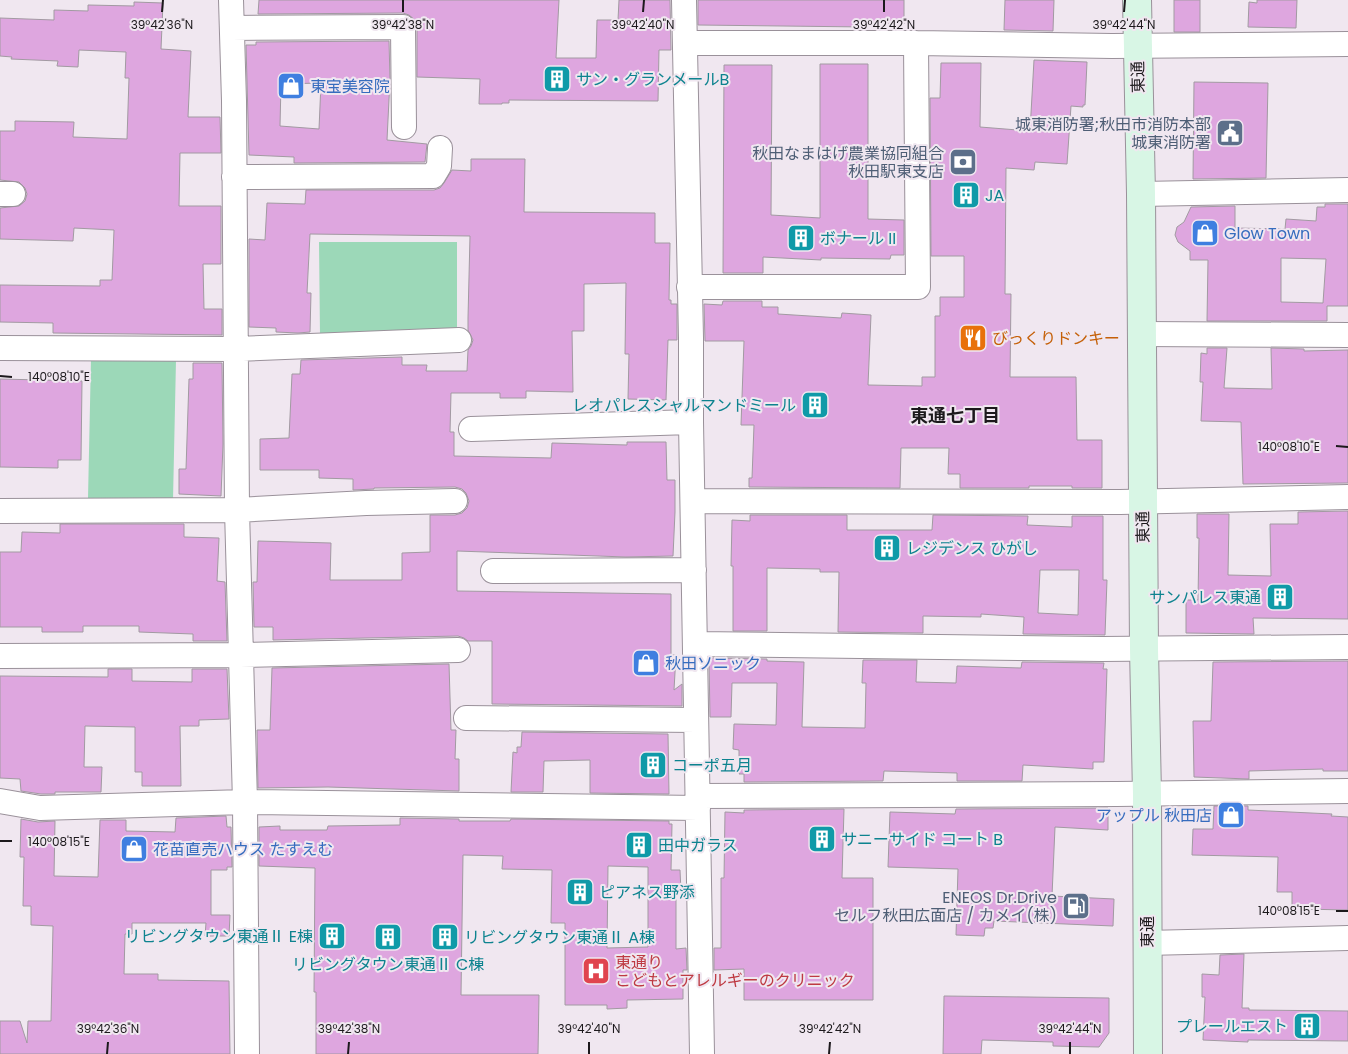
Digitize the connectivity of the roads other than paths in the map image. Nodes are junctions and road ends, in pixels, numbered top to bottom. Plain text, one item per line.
1 (231, 0) edge
2 (684, 0) edge
3 (1137, 0) edge
4 (232, 28) junction
5 (685, 43) junction
6 (916, 43) junction
7 (1348, 44) edge
8 (1138, 46) junction
9 (404, 127) dead end
10 (440, 148) dead end
11 (234, 177) junction
12 (1348, 190) edge
13 (1141, 194) junction
14 (689, 287) junction
15 (1141, 334) junction
16 (1348, 335) edge
17 (459, 340) dead end
18 (0, 348) edge
19 (236, 350) junction
20 (691, 422) junction
21 (471, 429) dead end
22 (1348, 497) edge
23 (693, 500) junction
24 (1142, 501) junction
25 (455, 502) dead end
26 (237, 510) junction
27 (0, 511) edge
28 (694, 570) junction
29 (492, 571) dead end
30 (695, 644) junction
31 (1348, 646) edge
32 (1144, 649) junction
33 (458, 650) dead end
34 (240, 655) junction
35 (0, 656) edge
36 (466, 718) dead end
37 (696, 720) junction
38 (1348, 791) edge
39 (1147, 794) junction
40 (0, 801) edge
41 (245, 802) junction
42 (698, 802) junction
43 (1348, 938) edge
44 (1146, 943) junction
45 (247, 1054) edge
46 (702, 1054) edge
47 (1148, 1054) edge

1 - 4 street
2 - 5 street
3 - 8 street, 東通
4 - 9 street
4 - 11 street
5 - 6 street
5 - 14 street
6 - 8 street
6 - 14 street
7 - 8 street
8 - 13 street, 東通
10 - 11 street
11 - 19 street
12 - 13 street
13 - 15 street, 東通
14 - 20 street
15 - 16 street
15 - 24 street, 東通
17 - 19 street
18 - 19 street
19 - 26 street
20 - 21 street
20 - 23 street
22 - 24 street
23 - 24 street
23 - 28 street
24 - 32 street, 東通
25 - 26 street
26 - 27 street
26 - 34 street
28 - 29 street
28 - 30 street
30 - 32 street
30 - 37 street
31 - 32 street
32 - 39 street, 東通
33 - 34 street
34 - 35 street
34 - 41 street
36 - 37 street
37 - 42 street
38 - 39 street
39 - 42 street
39 - 44 street, 東通
40 - 41 street
41 - 42 street
41 - 45 street
42 - 46 street
43 - 44 street
44 - 47 street, 東通

